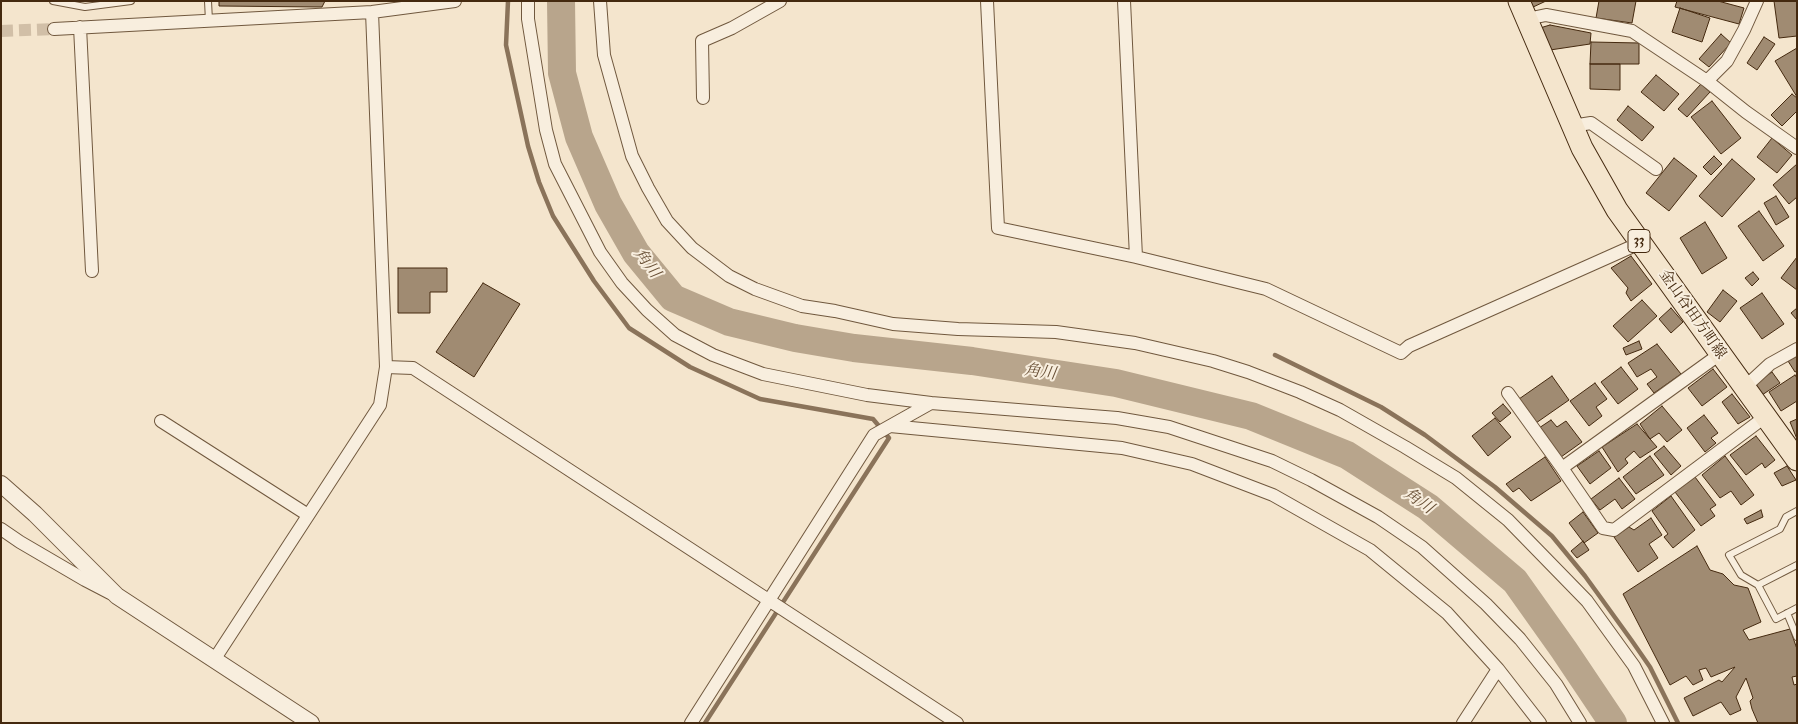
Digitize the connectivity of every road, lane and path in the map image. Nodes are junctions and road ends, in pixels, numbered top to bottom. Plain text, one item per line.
1 (53, 1) edge
2 (131, 1) edge
3 (208, 1) edge
4 (455, 1) edge
5 (528, 1) edge
6 (600, 1) edge
7 (780, 1) edge
8 (987, 1) edge
9 (1124, 1) edge
10 (1757, 1) edge
11 (1523, 10) edge
12 (372, 12) junction
13 (209, 21) junction
14 (80, 27) junction
15 (54, 28) tunnel mouth
16 (1708, 81) junction
17 (703, 98) dead end
18 (1572, 126) junction
19 (1797, 148) edge
20 (1656, 168) dead end
21 (1640, 242) junction
22 (1136, 257) junction
23 (92, 270) dead end
24 (1797, 349) edge
25 (1720, 354) junction
26 (386, 367) junction
27 (1744, 388) junction
28 (1508, 393) dead end
29 (931, 403) junction
30 (1765, 417) junction
31 (161, 421) dead end
32 (890, 426) junction
33 (1797, 460) edge
34 (1562, 468) junction
35 (1, 484) edge
36 (1797, 511) edge
37 (308, 515) junction
38 (1, 529) edge
39 (1797, 565) edge
40 (1758, 584) junction
41 (117, 596) junction
42 (768, 600) junction
43 (1797, 608) edge
44 (1787, 613) junction
45 (1797, 637) edge
46 (214, 660) junction
47 (1498, 670) junction
48 (311, 723) edge
49 (691, 723) edge
50 (957, 723) edge
51 (1463, 723) edge
52 (1540, 723) edge
53 (1580, 723) edge
54 (1663, 723) edge

1 - 2 lane
3 - 13 lane
4 - 12 street
5 - 29 street
6 - 54 street
7 - 17 street
8 - 22 street
9 - 22 street
10 - 16 street
11 - 16 street
11 - 18 main road, 金山谷田方町線 / 33
12 - 13 street
12 - 26 street
13 - 14 street
14 - 15 street
14 - 23 street
16 - 19 street
18 - 20 street
18 - 21 main road, 金山谷田方町線 / 33
21 - 22 street
21 - 25 main road, 金山谷田方町線 / 33
24 - 27 street
25 - 27 main road, 金山谷田方町線 / 33
25 - 34 street
26 - 37 street
26 - 42 street
27 - 30 main road, 金山谷田方町線 / 33
28 - 34 street
29 - 32 street
29 - 53 street
30 - 33 main road, 金山谷田方町線 / 33
30 - 34 street
31 - 37 street
32 - 42 street
32 - 47 street
35 - 41 street
36 - 40 lane
37 - 46 street
38 - 41 street
39 - 40 lane
40 - 44 lane
41 - 46 street
42 - 49 street
42 - 50 street
43 - 44 lane
44 - 45 lane
46 - 48 street
47 - 51 street
47 - 52 street

